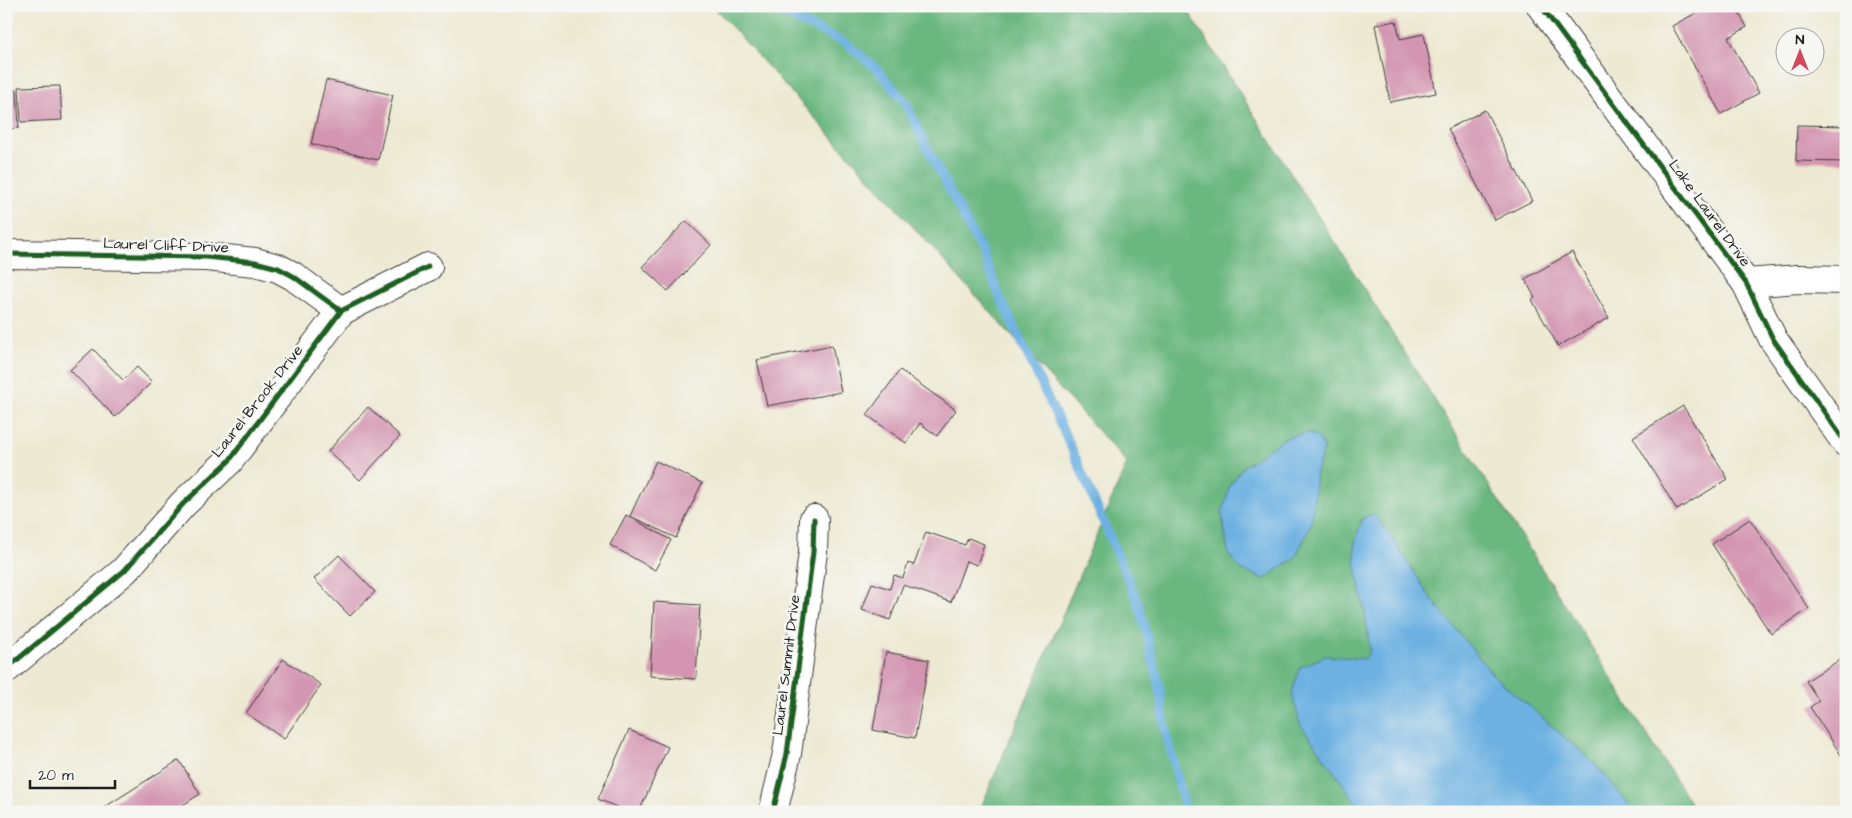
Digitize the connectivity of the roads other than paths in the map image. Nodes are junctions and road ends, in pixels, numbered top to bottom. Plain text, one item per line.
1 (1541, 6) edge
2 (6, 254) edge
3 (428, 267) dead end
4 (1846, 280) edge
5 (1746, 283) junction
6 (341, 311) junction
7 (1846, 443) edge
8 (814, 519) dead end
9 (6, 669) edge
10 (773, 812) edge

1 - 5 street, Lake Laurel Drive
2 - 6 street, Laurel Cliff Drive
3 - 6 street, Laurel Brook Drive
4 - 5 street, Lake Laurel Drive
5 - 7 street, Lake Laurel Drive
6 - 9 street, Laurel Brook Drive
8 - 10 street, Laurel Summit Drive

